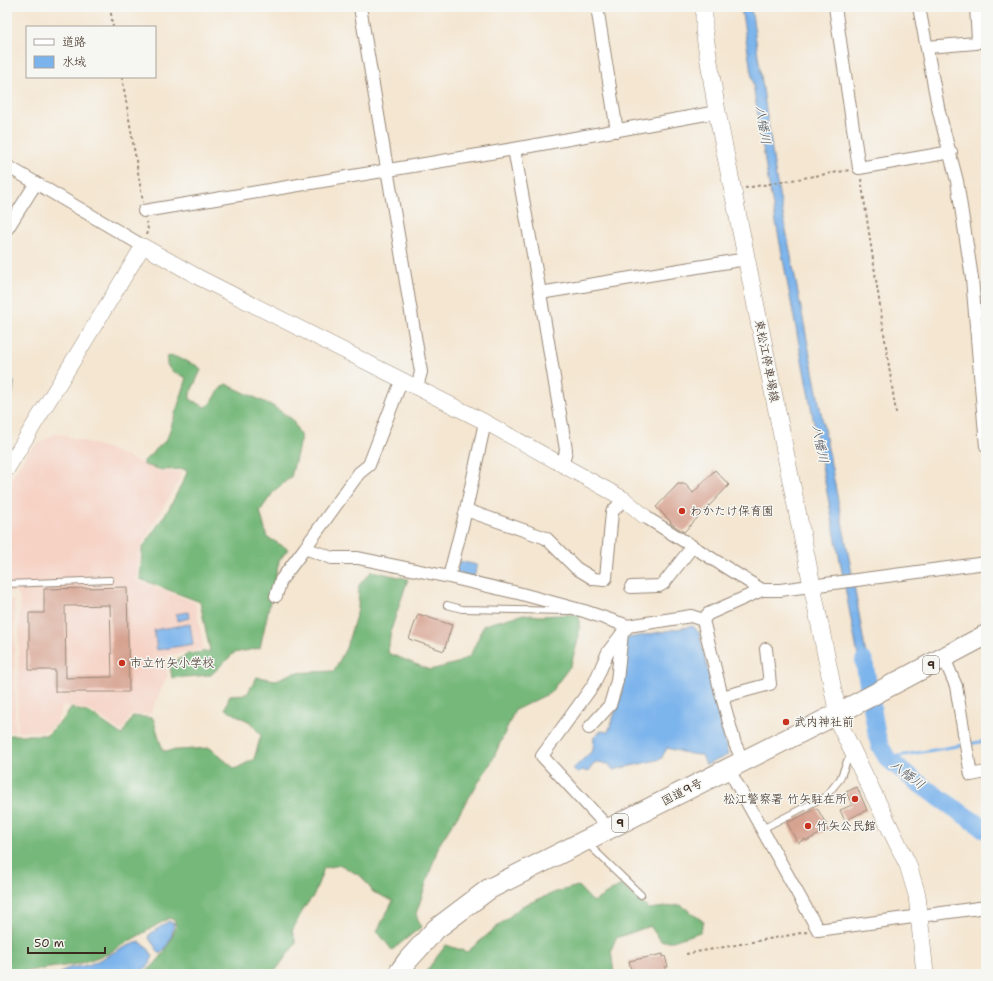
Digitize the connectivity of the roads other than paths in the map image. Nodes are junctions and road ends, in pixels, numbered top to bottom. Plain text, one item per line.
1 (360, 7) edge
2 (597, 7) edge
3 (704, 7) edge
4 (835, 7) edge
5 (919, 7) edge
6 (976, 7) edge
7 (927, 47) junction
8 (717, 112) junction
9 (618, 131) junction
10 (514, 149) junction
11 (951, 152) junction
12 (7, 166) edge
13 (388, 170) junction
14 (36, 183) junction
15 (144, 211) road end
16 (7, 229) edge
17 (143, 246) junction
18 (746, 259) junction
19 (540, 293) junction
20 (981, 316) edge
21 (402, 379) junction
22 (417, 386) junction
23 (485, 422) junction
24 (985, 422) edge
25 (986, 446) edge
26 (563, 464) junction
27 (7, 470) edge
28 (624, 499) junction
29 (466, 510) junction
30 (644, 516) joint
31 (692, 547) junction
32 (305, 548) junction
33 (986, 563) edge
34 (449, 577) junction
35 (110, 580) dead end
36 (7, 584) edge
37 (811, 586) junction
38 (631, 587) dead end
39 (762, 590) junction
40 (276, 596) dead end
41 (447, 605) dead end
42 (584, 611) junction
43 (703, 620) junction
44 (625, 630) junction
45 (986, 636) edge
46 (766, 649) dead end
47 (944, 658) junction
48 (722, 697) junction
49 (835, 715) junction
50 (589, 728) dead end
51 (854, 756) junction
52 (735, 765) junction
53 (986, 772) edge
54 (762, 829) junction
55 (608, 830) junction
56 (585, 841) junction
57 (641, 895) dead end
58 (986, 907) edge
59 (920, 916) junction
60 (398, 974) edge
61 (924, 974) edge

1 - 13 street
2 - 9 street
3 - 8 main road, 東松江停車場線
4 - 11 street
5 - 7 street
6 - 7 street
7 - 11 street
8 - 9 street
8 - 18 main road, 東松江停車場線
9 - 10 street
10 - 13 street
10 - 19 street
11 - 20 street
12 - 14 street
13 - 15 street
13 - 22 street
14 - 16 street
14 - 17 street
17 - 21 street
17 - 27 street
18 - 19 street
18 - 37 main road, 東松江停車場線
19 - 26 street
20 - 24 street
21 - 22 street
21 - 32 street
22 - 23 street
23 - 26 street
23 - 29 street
24 - 25 street
26 - 28 street
28 - 29 street
28 - 30 street
29 - 34 street
30 - 31 street
31 - 38 street
31 - 39 street
32 - 34 street
32 - 40 street
33 - 37 street
34 - 42 street
35 - 36 lane
37 - 39 street
37 - 49 main road, 東松江停車場線
39 - 43 street
41 - 42 lane
42 - 44 street
43 - 44 street
43 - 48 street
44 - 50 street
44 - 55 street
45 - 47 highway, 国道9号 / 9
46 - 48 street
47 - 49 highway, 国道9号 / 9
47 - 53 street
48 - 52 street
49 - 51 main road
49 - 52 highway, 国道9号 / 9
51 - 54 lane
51 - 59 main road
52 - 54 street
52 - 55 highway, 国道9号 / 9
54 - 59 street
55 - 56 highway, 国道9号 / 9
56 - 57 lane
56 - 60 highway, 国道9号 / 9
58 - 59 street
59 - 61 main road

